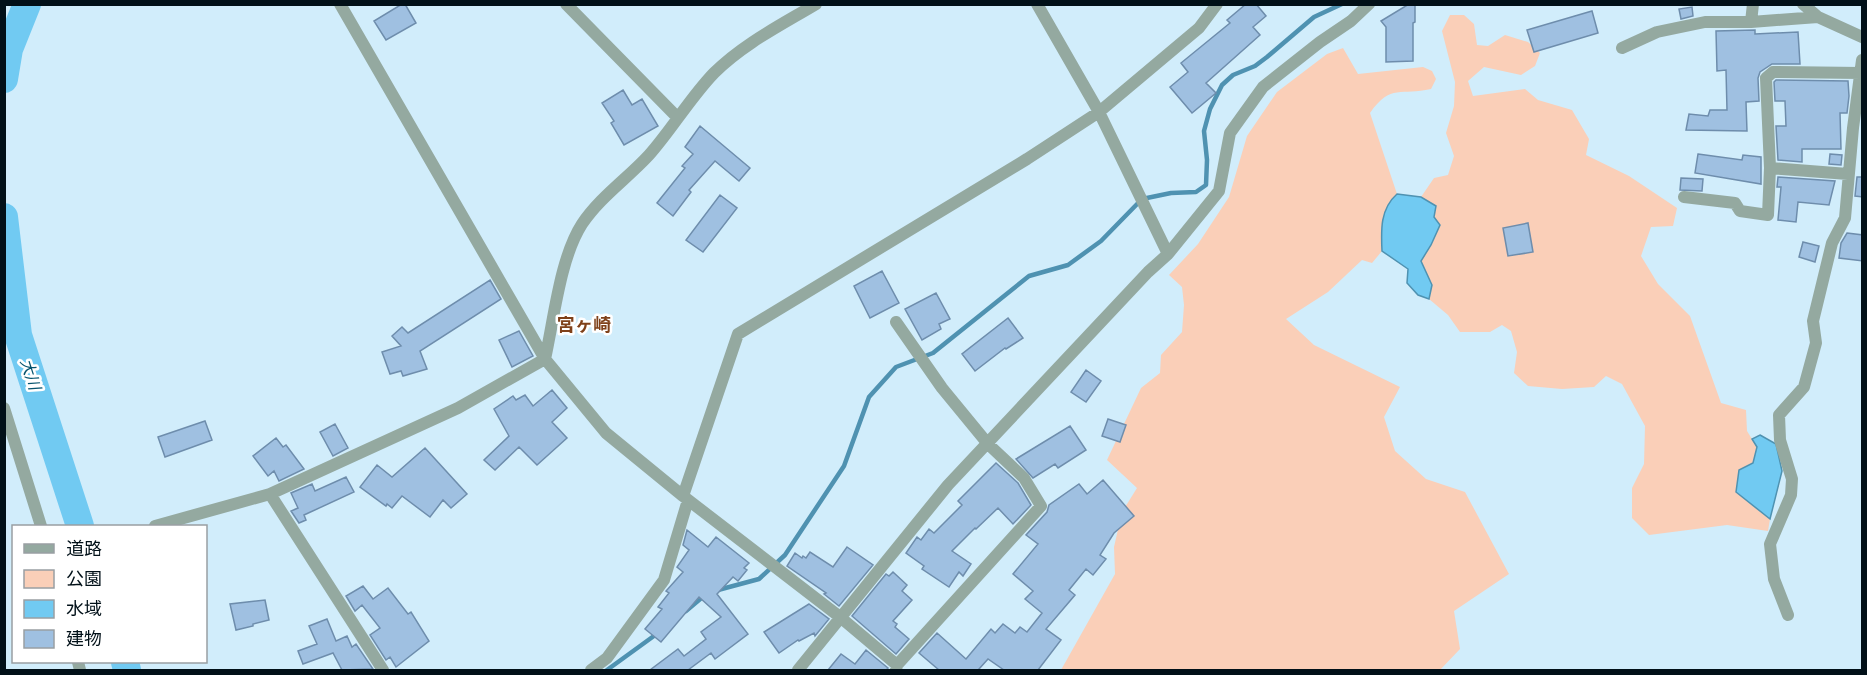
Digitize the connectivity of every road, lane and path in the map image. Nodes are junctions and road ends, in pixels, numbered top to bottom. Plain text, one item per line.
1 (566, 4) edge
2 (816, 4) edge
3 (1037, 4) edge
4 (1217, 4) edge
5 (1369, 4) edge
6 (1753, 4) edge
7 (1803, 4) edge
8 (345, 6) edge
9 (1818, 17) junction
10 (1751, 22) junction
11 (1863, 37) edge
12 (1622, 48) dead end
13 (1862, 67) edge
14 (1099, 112) junction
15 (677, 117) junction
16 (1770, 168) junction
17 (1848, 174) junction
18 (1684, 197) dead end
19 (1168, 254) junction
20 (897, 322) dead end
21 (545, 359) junction
22 (4, 408) edge
23 (988, 444) junction
24 (270, 494) junction
25 (686, 498) junction
26 (41, 525) edge
27 (159, 525) edge
28 (1788, 615) dead end
29 (840, 617) junction
30 (897, 668) edge
31 (383, 670) edge
32 (591, 670) edge
33 (798, 670) edge

1 - 15 street
2 - 15 street
3 - 14 street
4 - 14 street
5 - 19 street
6 - 10 street
7 - 9 street
8 - 21 street
9 - 10 street
9 - 11 street
10 - 12 street
13 - 16 street
13 - 17 street
14 - 19 street
14 - 25 street
15 - 21 street
16 - 17 street
16 - 18 street
17 - 28 street
19 - 23 street
20 - 23 street
21 - 24 street
21 - 25 street
22 - 26 street
23 - 29 street
23 - 30 street
24 - 27 street
24 - 31 street
25 - 29 street
25 - 32 street
29 - 30 street
29 - 33 street

